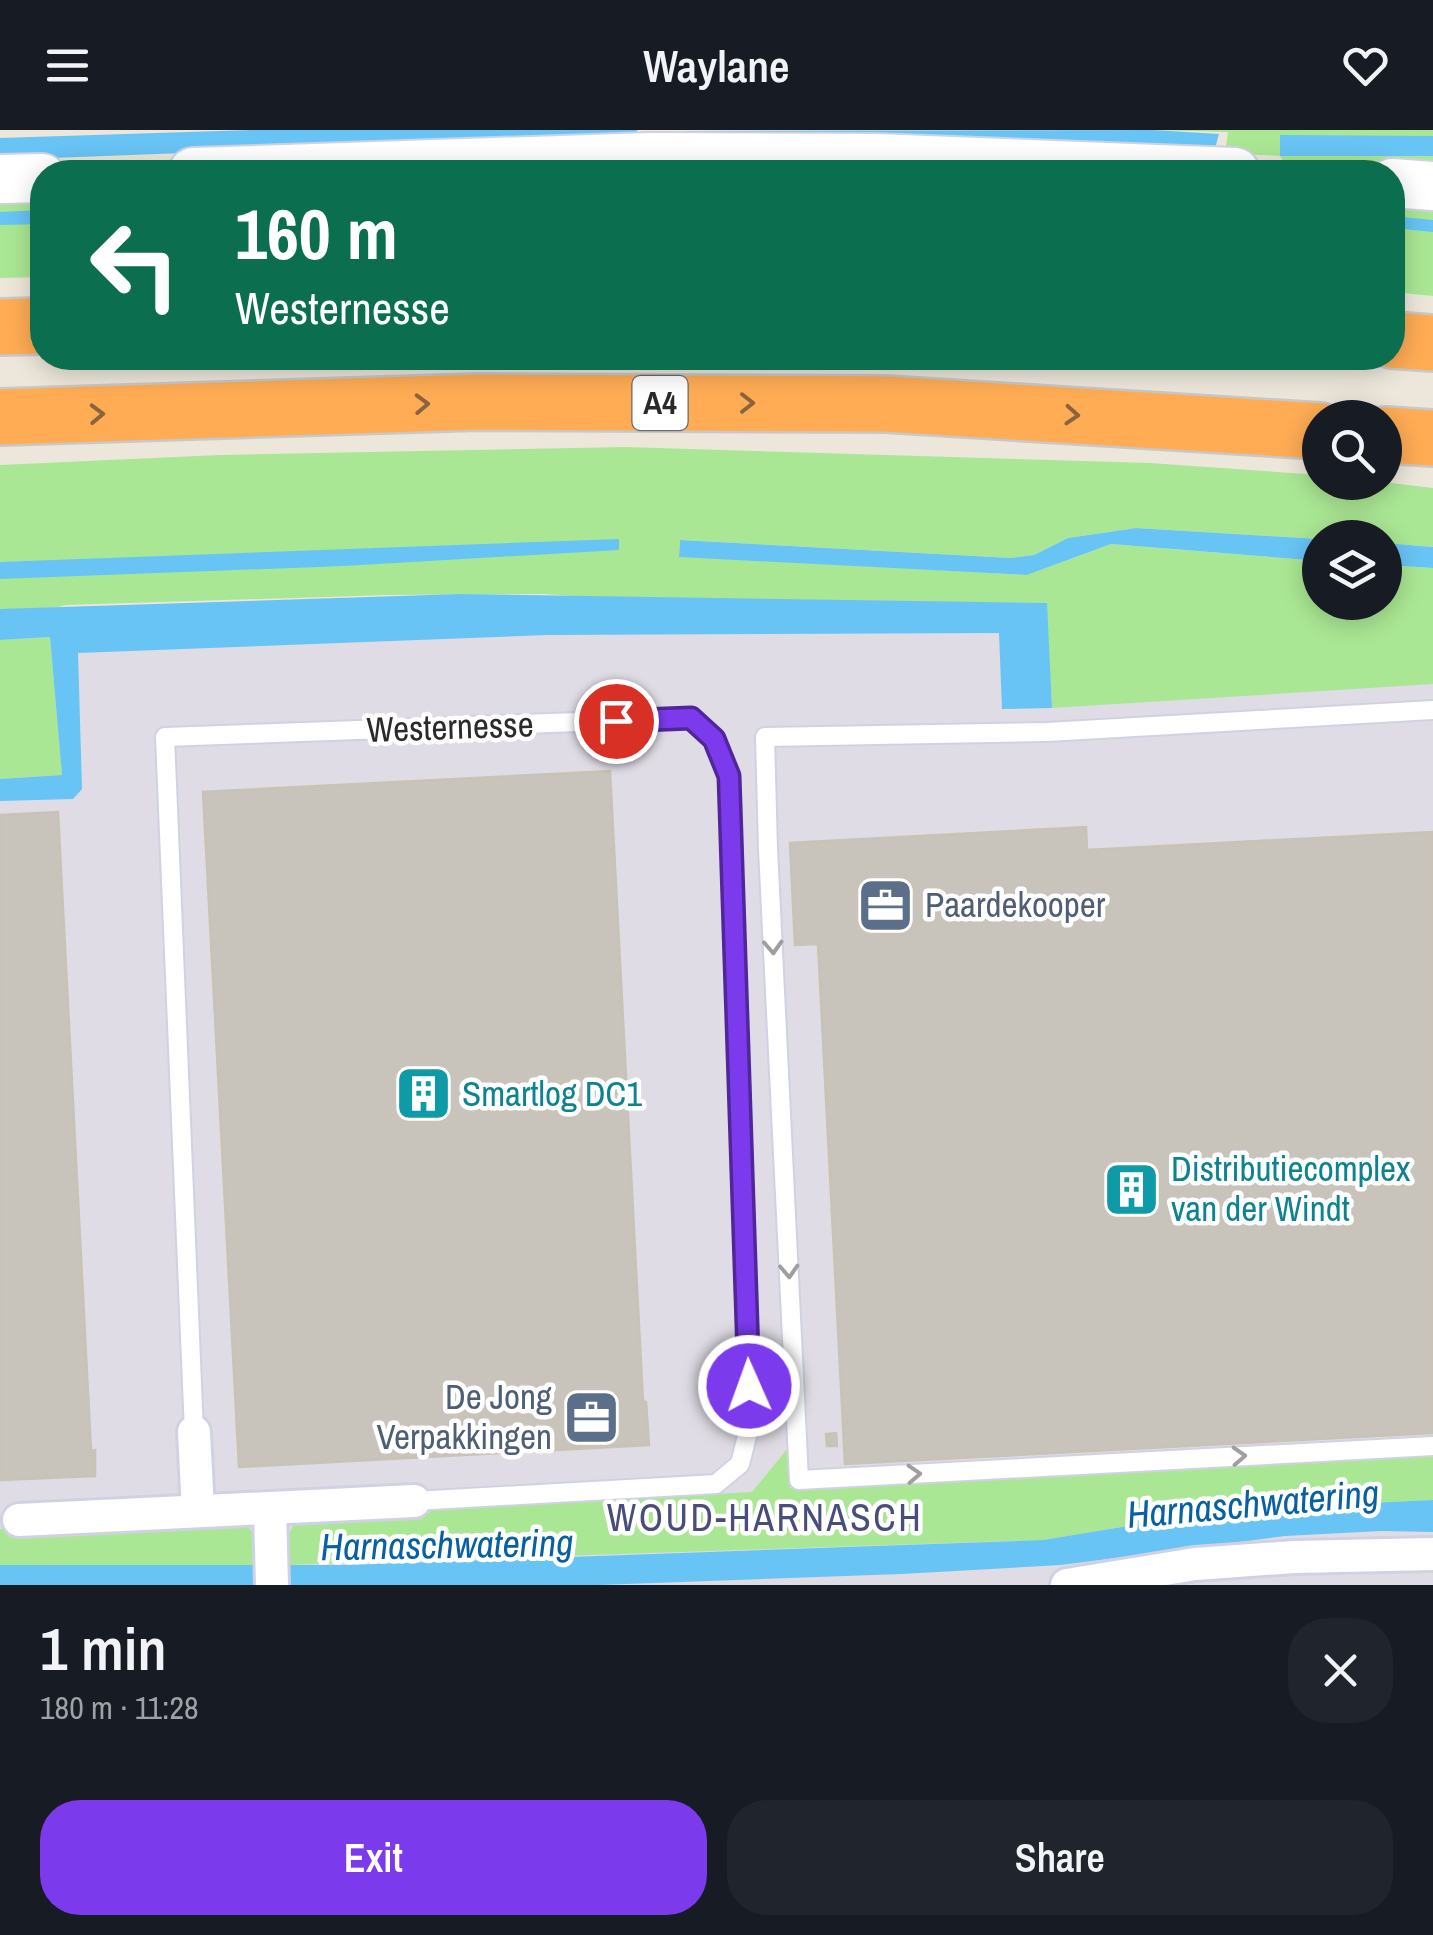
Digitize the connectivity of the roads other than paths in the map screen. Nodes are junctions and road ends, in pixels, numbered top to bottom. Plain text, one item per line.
1 (448, 160) edge
2 (926, 160) edge
3 (30, 178) edge
4 (0, 179) edge
5 (1405, 184) edge
6 (1433, 186) edge
7 (30, 326) edge
8 (0, 327) edge
9 (1405, 341) edge
10 (1433, 343) edge
11 (0, 417) edge
12 (1302, 429) edge
13 (1402, 436) edge
14 (1433, 438) edge
15 (1433, 710) edge
16 (194, 1432) joint
17 (1433, 1446) edge
18 (414, 1501) joint
19 (270, 1510) junction
20 (198, 1511) junction
21 (9, 1520) edge
22 (1433, 1554) edge
23 (272, 1574) edge
24 (1067, 1585) edge

1 - 2 street
3 - 4 street
5 - 6 street
7 - 8 highway
9 - 10 highway
11 -> 12 highway, A4
13 - 14 highway
15 -> 17 lane
16 - 18 lane, Westernesse
16 - 20 street, Westernesse
18 - 19 street, Westernesse
19 - 20 street, Westernesse
19 - 23 street
20 - 21 street, Westernesse
22 - 24 street

